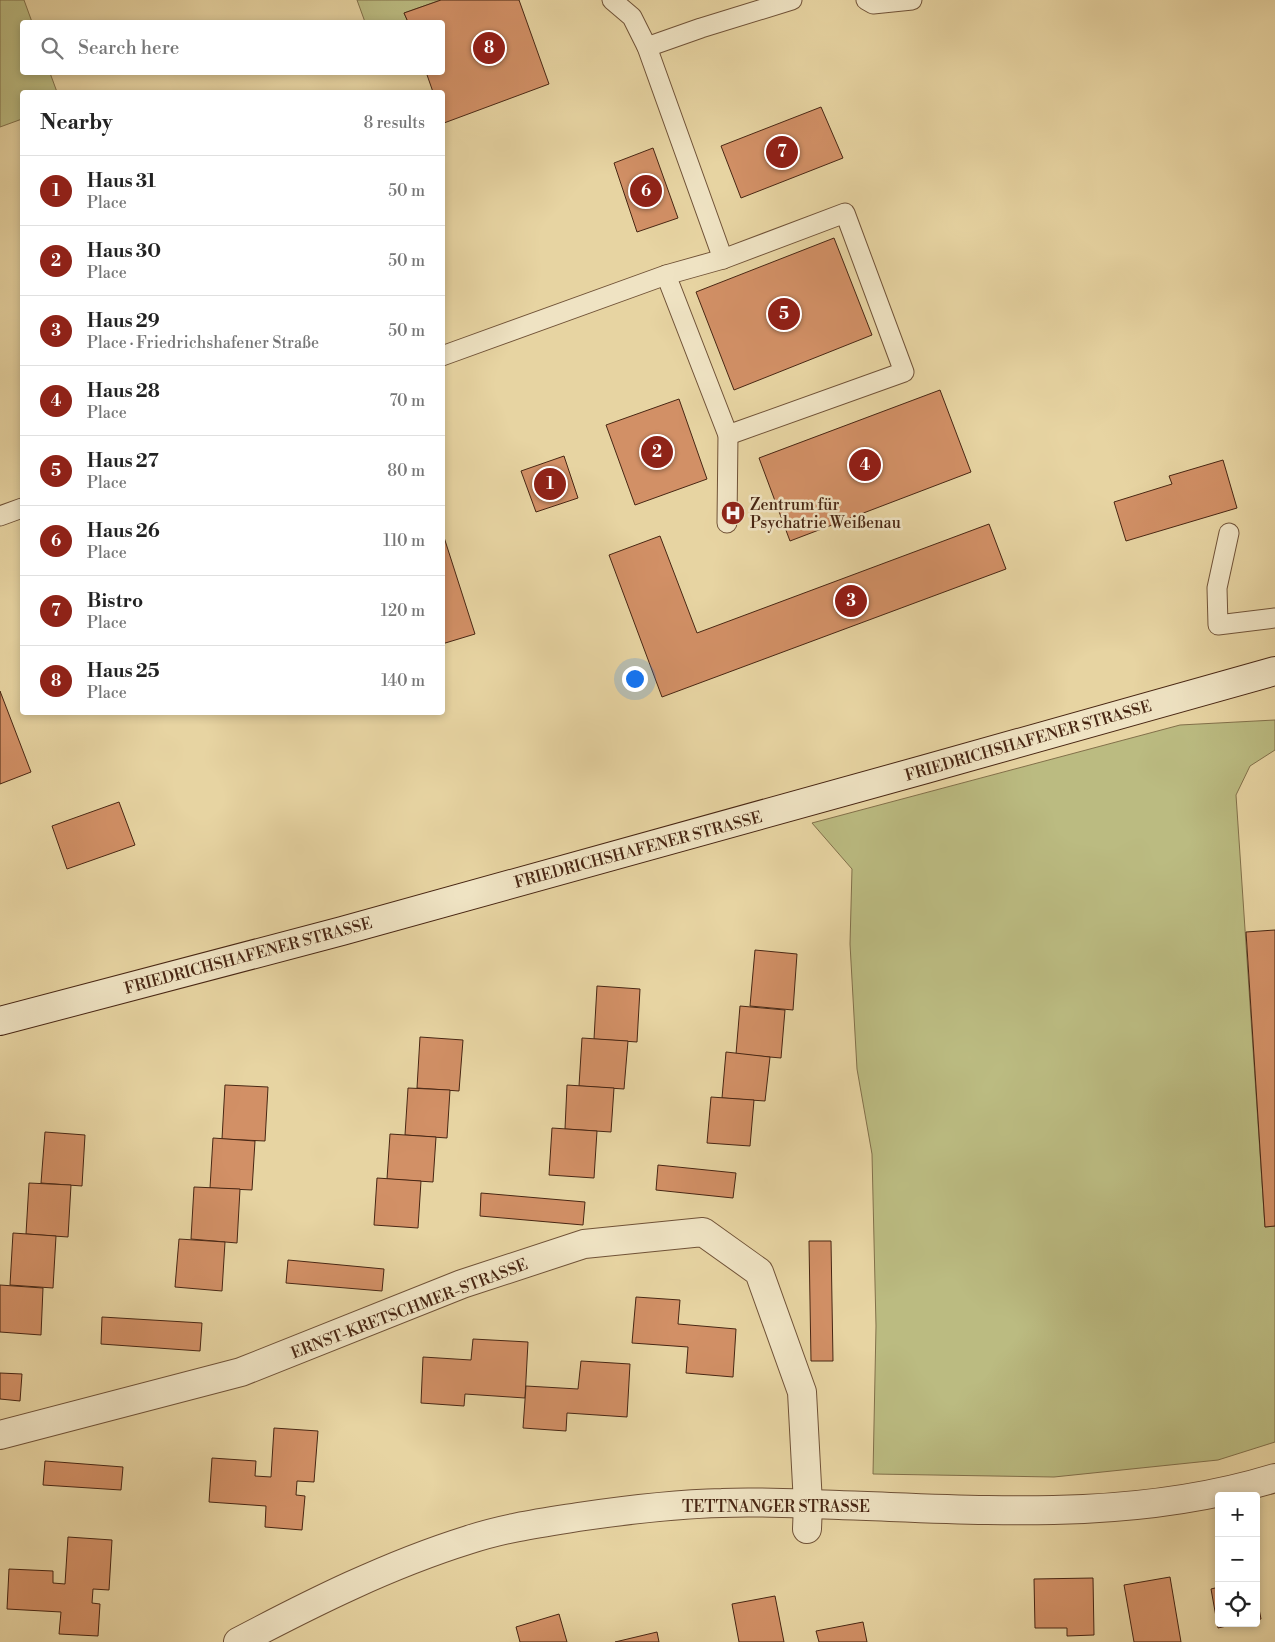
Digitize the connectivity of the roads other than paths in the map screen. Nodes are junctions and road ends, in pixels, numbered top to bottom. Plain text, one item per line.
1 (612, 0) edge
2 (792, 0) edge
3 (866, 0) edge
4 (912, 0) edge
5 (647, 47) junction
6 (723, 260) junction
7 (666, 275) junction
8 (445, 355) edge
9 (728, 436) junction
10 (20, 509) edge
11 (0, 516) edge
12 (727, 522) dead end
13 (1229, 532) dead end
14 (1275, 618) edge
15 (1275, 671) edge
16 (0, 1021) edge
17 (0, 1435) edge
18 (1275, 1478) edge
19 (808, 1517) junction
20 (238, 1642) edge

1 - 5 lane
2 - 5 lane
3 - 4 lane
5 - 6 lane
6 - 7 lane
6 - 9 lane
7 - 8 lane
7 - 9 lane
9 - 12 lane
10 - 11 lane
13 - 14 lane
15 - 16 street, FRIEDRICHSHAFENER STRASSE
17 - 19 street, ERNST-KRETSCHMER-STRASSE
18 - 19 street, TETTNANGER STRASSE
19 - 20 street, TETTNANGER STRASSE

